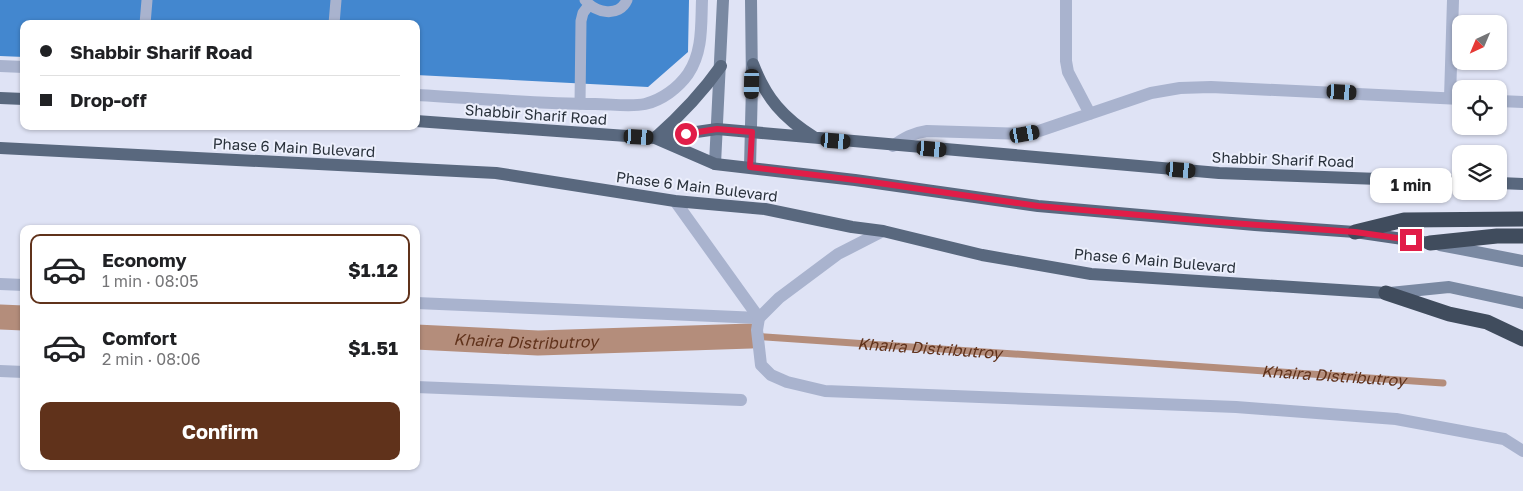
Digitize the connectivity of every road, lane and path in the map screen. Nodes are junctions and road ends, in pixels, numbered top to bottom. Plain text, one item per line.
1 (147, 0) edge
2 (336, 0) edge
3 (627, 0) edge
4 (702, 0) edge
5 (723, 0) edge
6 (751, 0) edge
7 (1066, 0) edge
8 (1453, 0) edge
9 (587, 3) edge
10 (145, 20) edge
11 (334, 20) edge
12 (752, 64) junction
13 (0, 66) edge
14 (721, 66) junction
15 (20, 67) edge
16 (1455, 80) edge
17 (420, 95) edge
18 (0, 98) edge
19 (20, 99) edge
20 (1452, 99) edge
21 (1507, 101) edge
22 (1523, 102) edge
23 (580, 104) junction
24 (1090, 114) junction
25 (420, 121) edge
26 (717, 129) junction
27 (752, 132) junction
28 (655, 138) junction
29 (817, 139) junction
30 (893, 146) junction
31 (0, 148) edge
32 (715, 164) junction
33 (750, 167) junction
34 (1452, 182) edge
35 (1507, 183) edge
36 (1523, 184) edge
37 (675, 201) junction
38 (1523, 220) edge
39 (883, 231) junction
40 (1355, 232) junction
41 (1523, 236) edge
42 (1430, 243) junction
43 (1523, 261) edge
44 (0, 284) edge
45 (20, 285) edge
46 (1386, 293) junction
47 (420, 303) edge
48 (1523, 303) edge
49 (758, 324) junction
50 (1523, 339) edge
51 (0, 371) edge
52 (20, 372) edge
53 (420, 388) edge
54 (741, 400) dead end
55 (1523, 451) edge

1 - 10 lane
2 - 11 lane
3 - 9 lane
4 - 23 street
5 - 14 main road
6 - 12 main road
7 - 24 street
8 - 16 street
9 - 23 lane
12 - 27 main road
12 - 29 main road
13 - 15 street
14 - 26 main road
14 - 28 main road
17 - 23 street
18 - 19 main road
20 - 24 street
21 - 22 street
24 - 30 street
25 - 28 main road, Shabbir Sharif Road
26 - 27 main road, Shabbir Sharif Road
26 - 28 main road, Shabbir Sharif Road
26 - 32 main road
27 - 29 main road, Shabbir Sharif Road
27 - 33 main road
28 - 32 main road
29 - 30 main road, Shabbir Sharif Road
30 - 34 main road, Shabbir Sharif Road
31 - 37 main road, Phase 6 Main Bulevard
32 - 33 main road
33 - 40 main road
35 - 36 main road
37 - 39 main road, Phase 6 Main Bulevard
37 - 49 street
38 - 40 highway
39 - 46 main road, Phase 6 Main Bulevard
39 - 49 street
40 - 42 main road
41 - 42 highway
42 - 43 main road
44 - 45 street
46 - 48 main road
46 - 50 highway
47 - 49 street
49 - 55 street
51 - 52 street
53 - 54 street

